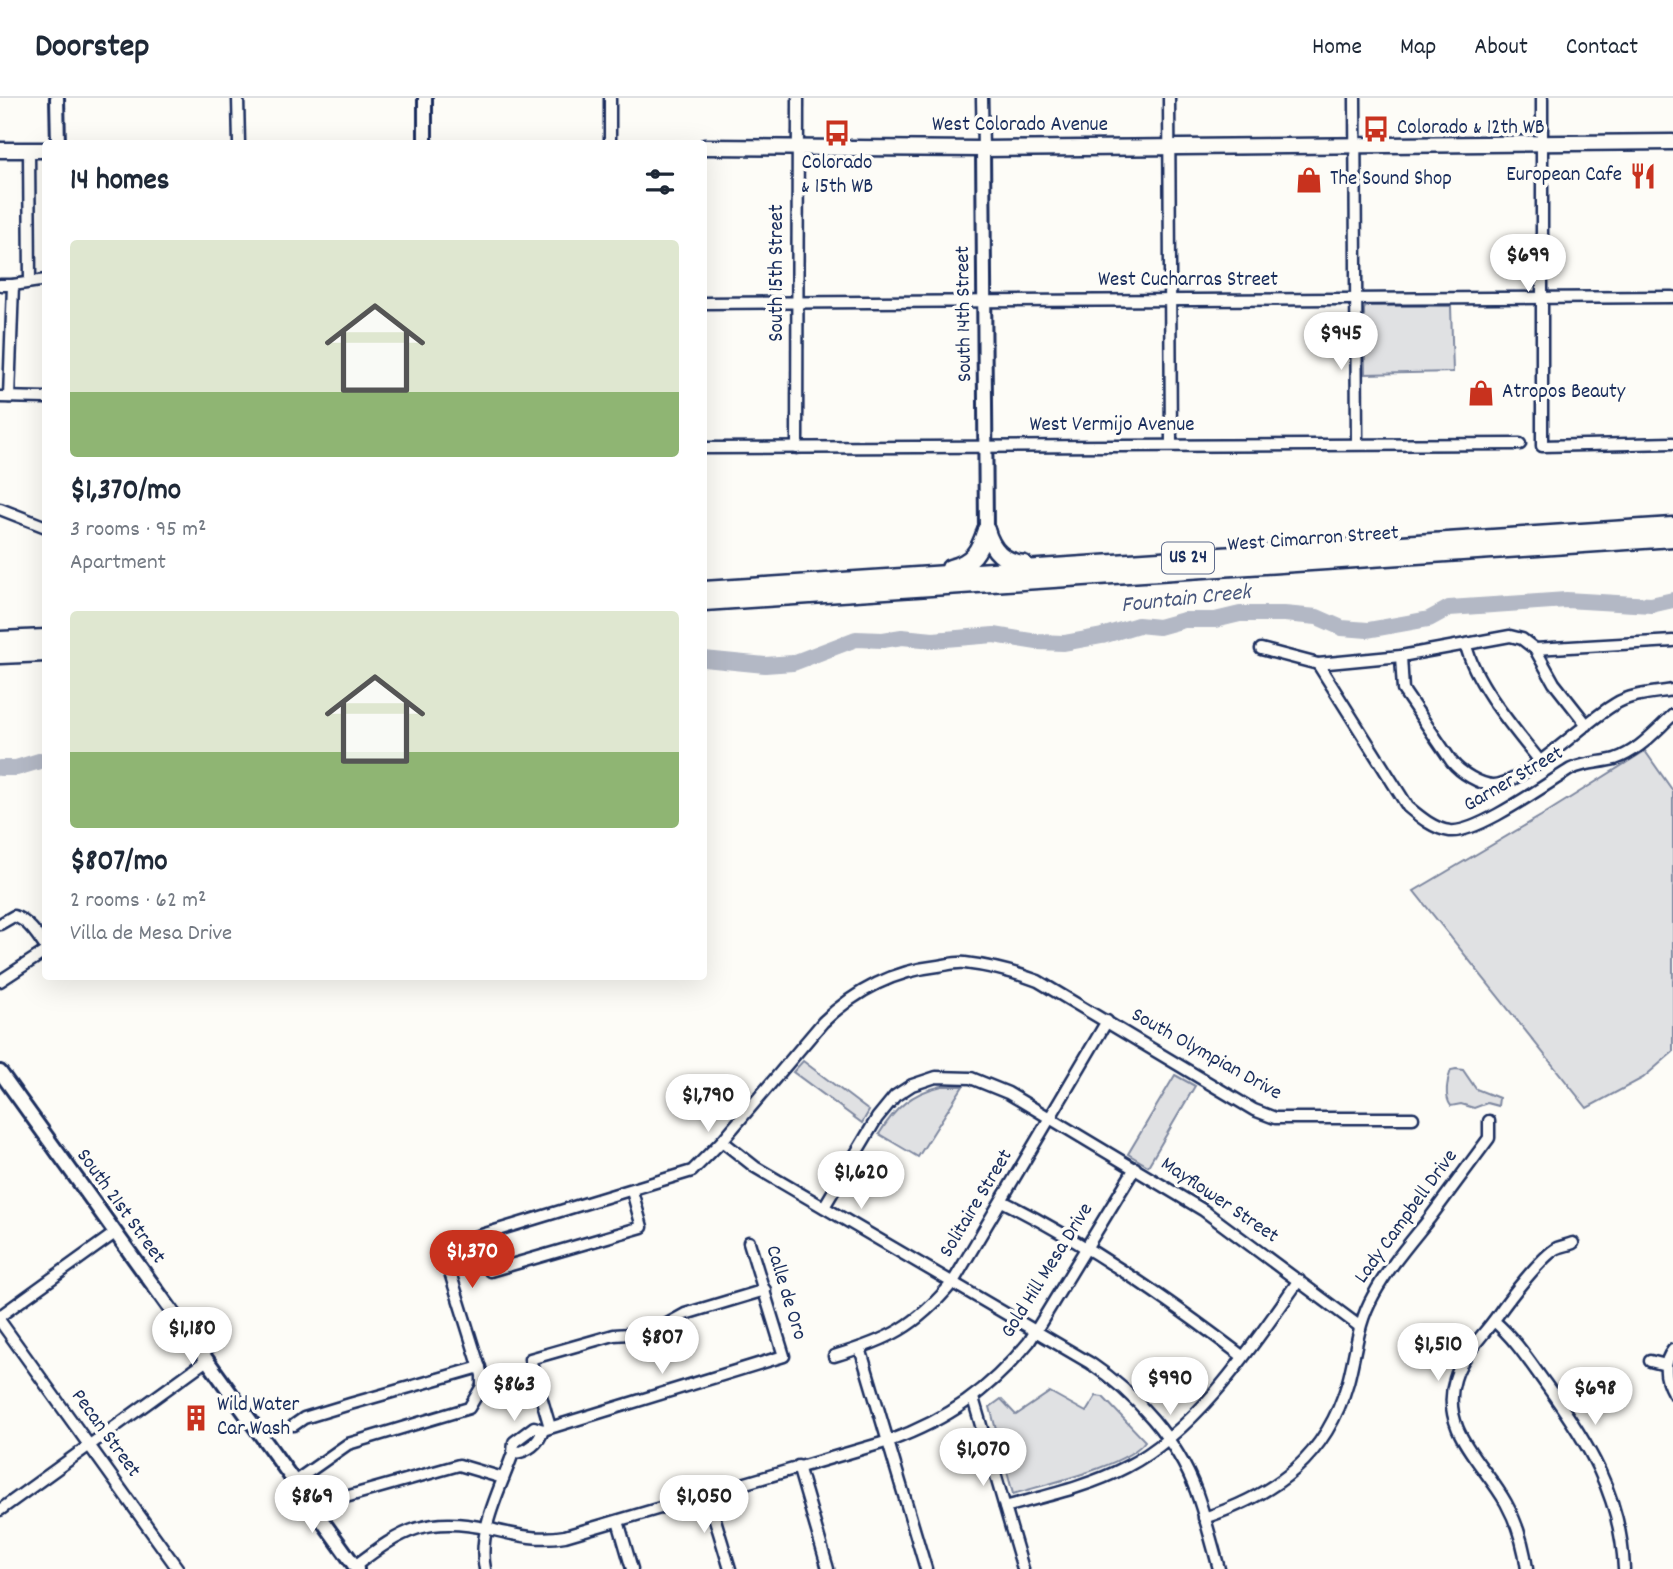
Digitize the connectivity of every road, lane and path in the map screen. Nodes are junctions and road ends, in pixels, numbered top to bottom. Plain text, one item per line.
1 (57, 98) edge
2 (238, 98) edge
3 (425, 98) edge
4 (610, 98) edge
5 (798, 98) edge
6 (982, 98) edge
7 (1168, 98) edge
8 (1355, 98) edge
9 (1542, 98) edge
10 (58, 140) edge
11 (239, 140) edge
12 (425, 140) edge
13 (610, 140) edge
14 (1673, 142) edge
15 (1543, 143) junction
16 (1169, 145) junction
17 (1356, 145) junction
18 (798, 146) junction
19 (707, 147) edge
20 (983, 149) junction
21 (0, 150) edge
22 (29, 150) junction
23 (42, 150) edge
24 (42, 280) edge
25 (30, 281) junction
26 (0, 285) edge
27 (12, 285) junction
28 (1544, 297) junction
29 (1673, 297) edge
30 (1169, 300) junction
31 (1356, 300) junction
32 (984, 302) junction
33 (707, 303) edge
34 (797, 303) junction
35 (4, 397) edge
36 (42, 398) edge
37 (1357, 443) junction
38 (1673, 443) edge
39 (1521, 444) dead end
40 (1171, 445) junction
41 (986, 446) junction
42 (707, 448) edge
43 (797, 448) junction
44 (0, 509) edge
45 (42, 525) edge
46 (1673, 526) edge
47 (986, 530) junction
48 (1673, 538) edge
49 (1072, 566) junction
50 (896, 577) junction
51 (707, 590) edge
52 (707, 602) edge
53 (42, 638) edge
54 (0, 640) edge
55 (1673, 641) edge
56 (1466, 645) junction
57 (1261, 649) dead end
58 (1535, 649) junction
59 (42, 653) edge
60 (0, 655) edge
61 (1401, 656) junction
62 (1318, 664) junction
63 (1673, 690) edge
64 (1673, 715) edge
65 (1587, 724) junction
66 (1539, 760) junction
67 (0, 924) edge
68 (42, 943) edge
69 (42, 953) edge
70 (0, 981) edge
71 (1107, 1021) junction
72 (0, 1072) edge
73 (1413, 1118) dead end
74 (1050, 1119) junction
75 (1489, 1121) dead end
76 (722, 1141) junction
77 (1135, 1168) junction
78 (632, 1191) junction
79 (1002, 1201) junction
80 (824, 1207) junction
81 (115, 1233) junction
82 (479, 1236) junction
83 (749, 1242) dead end
84 (1573, 1243) dead end
85 (1086, 1249) junction
86 (1299, 1280) junction
87 (953, 1282) junction
88 (765, 1290) junction
89 (0, 1318) edge
90 (1494, 1321) junction
91 (1359, 1326) junction
92 (1036, 1332) junction
93 (860, 1348) junction
94 (1673, 1350) edge
95 (834, 1356) dead end
96 (1242, 1356) junction
97 (207, 1360) junction
98 (1650, 1361) dead end
99 (1666, 1365) junction
100 (480, 1367) junction
101 (1673, 1393) edge
102 (974, 1398) junction
103 (294, 1425) dead end
104 (547, 1428) junction
105 (1167, 1440) junction
106 (889, 1441) junction
107 (89, 1446) junction
108 (798, 1466) junction
109 (503, 1478) junction
110 (295, 1482) junction
111 (708, 1493) junction
112 (349, 1496) dead end
113 (1005, 1507) junction
114 (0, 1510) edge
115 (1204, 1518) junction
116 (618, 1521) junction
117 (486, 1528) junction
118 (356, 1568) edge
119 (178, 1569) edge
120 (485, 1569) edge
121 (632, 1569) edge
122 (730, 1569) edge
123 (828, 1569) edge
124 (926, 1569) edge
125 (1023, 1569) edge
126 (1219, 1569) edge
127 (1527, 1569) edge
128 (1623, 1569) edge

1 - 10 main road
2 - 11 street
3 - 12 main road
4 - 13 street
5 - 18 street, South 15th Street
6 - 20 street, South 14th Street
7 - 16 street
8 - 17 street
9 - 15 street
14 - 15 main road, West Colorado Avenue
15 - 17 main road, West Colorado Avenue
15 - 28 street
16 - 17 main road, West Colorado Avenue
16 - 20 main road, West Colorado Avenue
16 - 30 street
17 - 31 street
18 - 19 main road, West Colorado Avenue
18 - 20 main road, West Colorado Avenue
18 - 34 street, South 15th Street
20 - 32 main road, South 14th Street
21 - 22 main road
22 - 23 main road
22 - 25 street
24 - 25 street
25 - 27 street
26 - 27 street
27 - 35 street
28 - 29 street, West Cucharras Street
28 - 31 street, West Cucharras Street
28 - 38 street
30 - 31 street, West Cucharras Street
30 - 32 street, West Cucharras Street
30 - 40 street
31 - 37 street
32 - 34 street, West Cucharras Street
32 - 41 main road, South 14th Street
33 - 34 street, West Cucharras Street
34 - 43 street, South 15th Street
35 - 36 street
37 - 39 street, West Vermijo Avenue
37 - 40 street, West Vermijo Avenue
40 - 41 street, West Vermijo Avenue
41 - 43 street, West Vermijo Avenue
41 - 47 main road, South 14th Street
42 - 43 street, West Vermijo Avenue
44 - 45 street
46 - 49 highway, West Cimarron Street / US 24
47 - 49 highway
47 - 50 highway
48 - 52 highway, West Cimarron Street / US 24
49 - 50 highway, West Cimarron Street / US 24
50 - 51 highway, West Cimarron Street / US 24
53 - 54 highway
55 - 58 street
56 - 58 street
56 - 61 street
56 - 66 street
57 - 62 street
58 - 65 street
59 - 60 highway
61 - 62 street
61 - 66 street
62 - 64 street, Garner Street
63 - 65 street
65 - 66 street
67 - 68 street
69 - 70 street
71 - 73 street, South Olympian Drive
71 - 74 street, Solitaire Street
71 - 76 street, South Olympian Drive
72 - 81 main road, South 21st Street
74 - 77 street, Mayflower Street
74 - 79 street, Solitaire Street
74 - 80 street, Mayflower Street
75 - 91 street, Lady Campbell Drive
76 - 78 street, South Olympian Drive
76 - 80 street
77 - 85 street, Gold Hill Mesa Drive
77 - 86 street, Mayflower Street
78 - 82 street, South Olympian Drive
78 - 82 street
79 - 85 street
79 - 87 street, Solitaire Street
80 - 87 street
81 - 89 street
81 - 97 main road, South 21st Street
82 - 100 street, South Olympian Drive
83 - 88 street, Calle de Oro
84 - 90 street
85 - 92 street, Gold Hill Mesa Drive
85 - 96 street
86 - 91 street, Mayflower Street
86 - 96 street
87 - 92 street
87 - 93 street, Solitaire Street
88 - 104 street, Calle de Oro
88 - 104 street
89 - 107 street, Pecan Street
90 - 127 street
90 - 128 street
91 - 115 street, Lady Campbell Drive
92 - 102 street, Gold Hill Mesa Drive
92 - 105 street
93 - 95 street, Solitaire Street
93 - 106 street
94 - 99 street
96 - 105 street
97 - 107 street
97 - 110 main road, South 21st Street
98 - 99 street
99 - 101 street
100 - 103 street
100 - 110 street
102 - 106 street, Gold Hill Mesa Drive
102 - 113 street
104 - 109 street
105 - 113 street
105 - 115 street
106 - 108 street, Gold Hill Mesa Drive
106 - 124 street
107 - 114 street
107 - 119 street, Pecan Street
108 - 111 street, Gold Hill Mesa Drive
108 - 123 street
109 - 112 street
109 - 117 street
110 - 118 main road, South 21st Street
111 - 116 street, Gold Hill Mesa Drive
111 - 122 street
113 - 125 street
115 - 126 street
116 - 117 street, Gold Hill Mesa Drive
116 - 121 street
117 - 118 street, Gold Hill Mesa Drive
117 - 120 street

